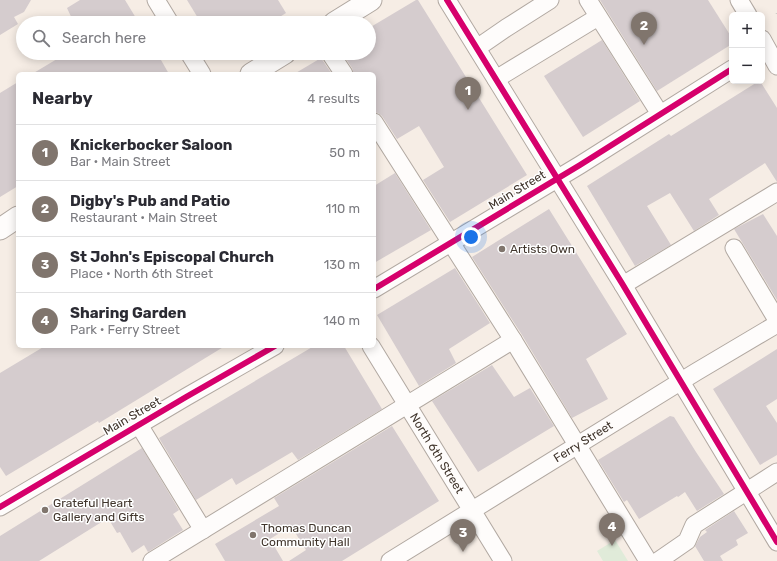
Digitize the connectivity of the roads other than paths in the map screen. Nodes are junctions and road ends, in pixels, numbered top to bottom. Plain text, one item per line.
1 (156, 0) edge
2 (371, 0) edge
3 (447, 0) edge
4 (550, 0) edge
5 (588, 0) edge
6 (739, 0) edge
7 (746, 12) edge
8 (166, 16) edge
9 (345, 16) edge
10 (598, 17) junction
11 (767, 44) edge
12 (477, 48) junction
13 (193, 60) edge
14 (274, 60) edge
15 (335, 60) edge
16 (777, 66) edge
17 (729, 71) edge
18 (201, 72) edge
19 (254, 72) edge
20 (343, 72) edge
21 (496, 79) junction
22 (660, 114) junction
23 (376, 125) edge
24 (557, 178) junction
25 (777, 192) edge
26 (16, 218) edge
27 (0, 228) edge
28 (451, 243) junction
29 (734, 248) dead end
30 (623, 284) junction
31 (376, 288) edge
32 (777, 320) edge
33 (777, 324) edge
34 (513, 340) junction
35 (273, 348) edge
36 (372, 348) edge
37 (682, 381) junction
38 (407, 405) junction
39 (139, 425) junction
40 (578, 446) junction
41 (777, 472) edge
42 (746, 491) junction
43 (0, 507) edge
44 (472, 510) junction
45 (203, 530) junction
46 (777, 542) edge
47 (152, 561) edge
48 (390, 561) edge
49 (503, 561) edge
50 (648, 561) edge
51 (658, 561) edge

1 - 8 street
2 - 9 main road
3 - 12 street
4 - 12 street
5 - 10 street
6 - 7 street
10 - 21 street
10 - 22 street
11 - 16 street
12 - 21 street
13 - 18 street
14 - 19 main road
15 - 20 street
17 - 22 street, Main Street
21 - 24 street
22 - 24 street, Main Street
23 - 28 street
24 - 28 street, Main Street
24 - 30 street
25 - 30 street
26 - 27 main road
28 - 31 street, Main Street
28 - 34 street
29 - 32 street
30 - 37 street
33 - 37 street, Ferry Street
34 - 38 street
34 - 40 street
35 - 39 street, Main Street
36 - 38 street, North 6th Street
37 - 40 street, Ferry Street
37 - 42 street
38 - 44 street, North 6th Street
38 - 45 street
39 - 43 street, Main Street
39 - 45 street
40 - 44 street, Ferry Street
40 - 50 street
41 - 42 street
42 - 46 street
42 - 51 street
44 - 48 street, Ferry Street
44 - 49 street, North 6th Street
45 - 47 street

